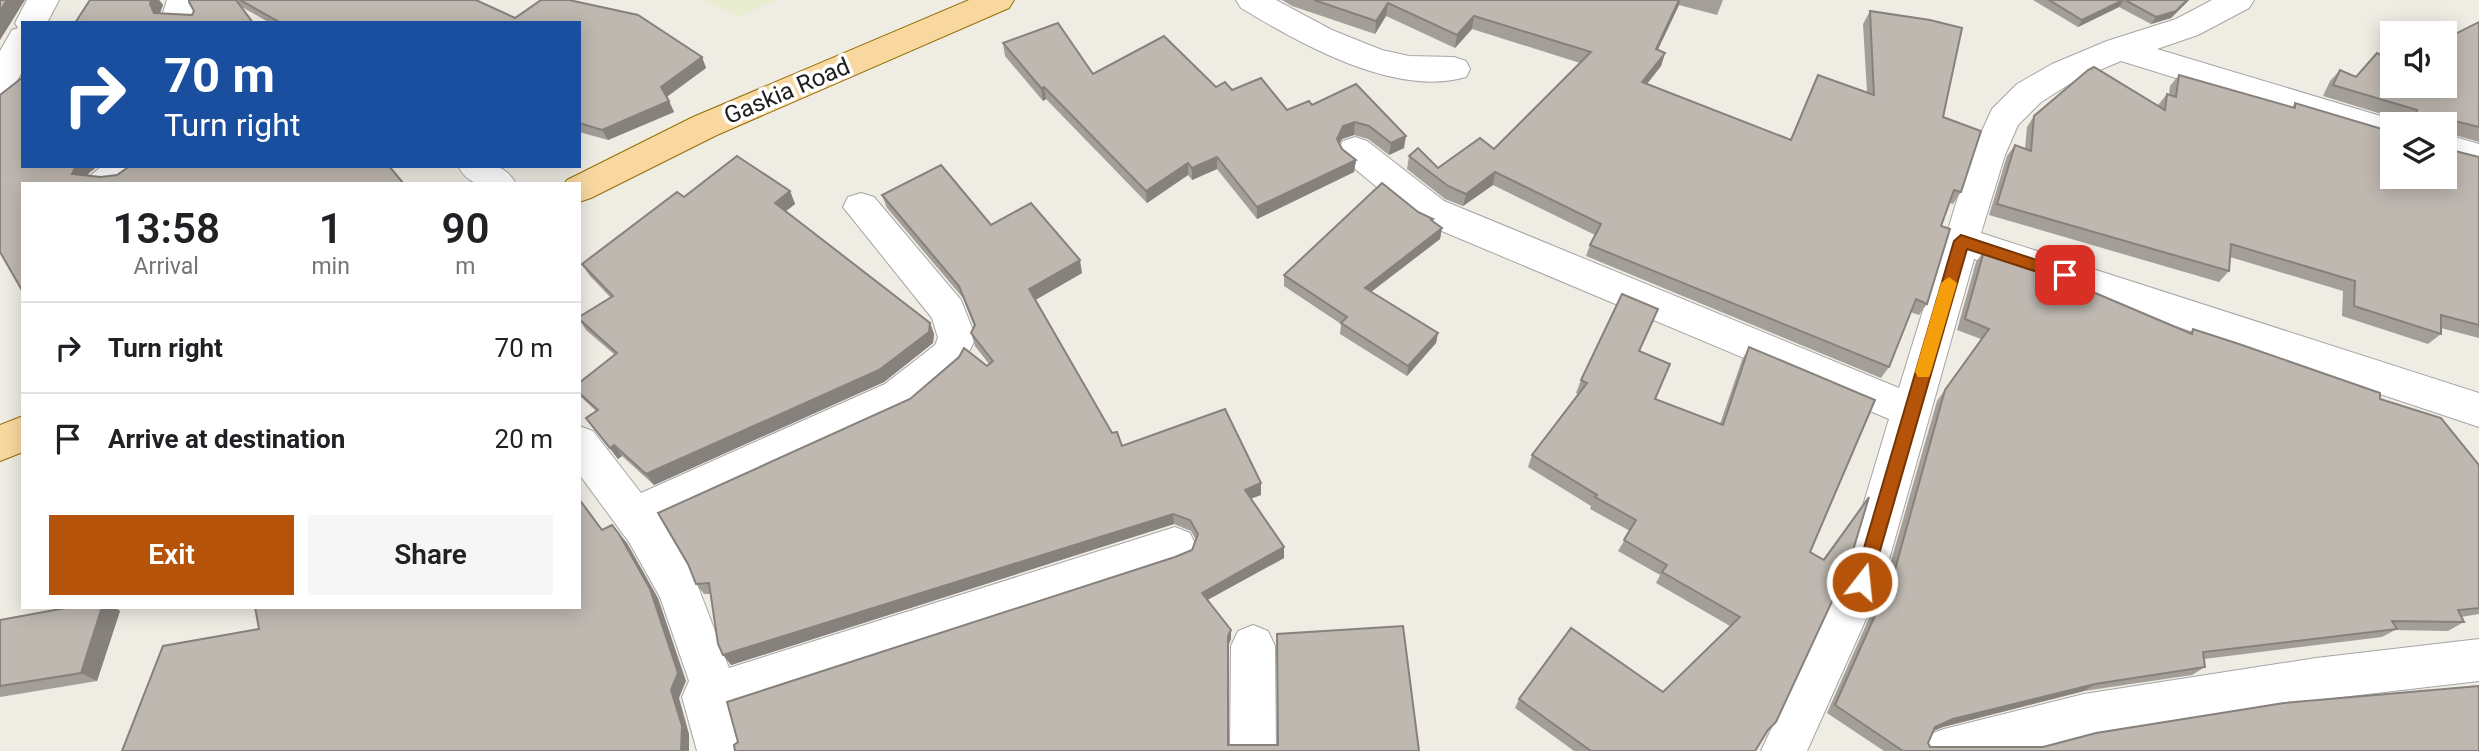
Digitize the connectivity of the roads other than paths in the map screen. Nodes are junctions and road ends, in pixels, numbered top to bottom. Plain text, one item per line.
1 (43, 0) edge
2 (183, 0) edge
3 (998, 0) edge
4 (1252, 0) edge
5 (2238, 0) edge
6 (32, 21) edge
7 (183, 21) edge
8 (21, 42) edge
9 (2119, 49) junction
10 (1454, 69) dead end
11 (0, 82) edge
12 (2380, 128) edge
13 (1355, 150) dead end
14 (2457, 151) edge
15 (2479, 157) edge
16 (125, 168) edge
17 (478, 168) edge
18 (106, 182) edge
19 (496, 182) edge
20 (581, 188) edge
21 (861, 206) dead end
22 (1961, 241) junction
23 (2479, 410) edge
24 (1912, 411) junction
25 (21, 434) edge
26 (0, 444) edge
27 (581, 446) edge
28 (634, 516) junction
29 (1175, 545) dead end
30 (2479, 645) edge
31 (1253, 646) dead end
32 (2479, 660) edge
33 (2415, 666) junction
34 (704, 697) junction
35 (720, 751) edge
36 (1253, 751) edge
37 (1784, 751) edge
38 (1944, 751) edge

1 - 6 street
2 - 7 street
3 - 20 main road, Gaskia Road
4 - 10 street
5 - 9 street
8 - 11 street
9 - 12 street
9 - 22 street
13 - 24 street
14 - 15 street
16 - 18 street
17 - 19 street
21 - 28 street
22 - 23 street
22 - 24 street
24 - 37 street
25 - 26 main road
27 - 28 street
28 - 34 street
29 - 34 street
30 - 33 street
31 - 36 street
32 - 33 street
33 - 38 street
34 - 35 street

